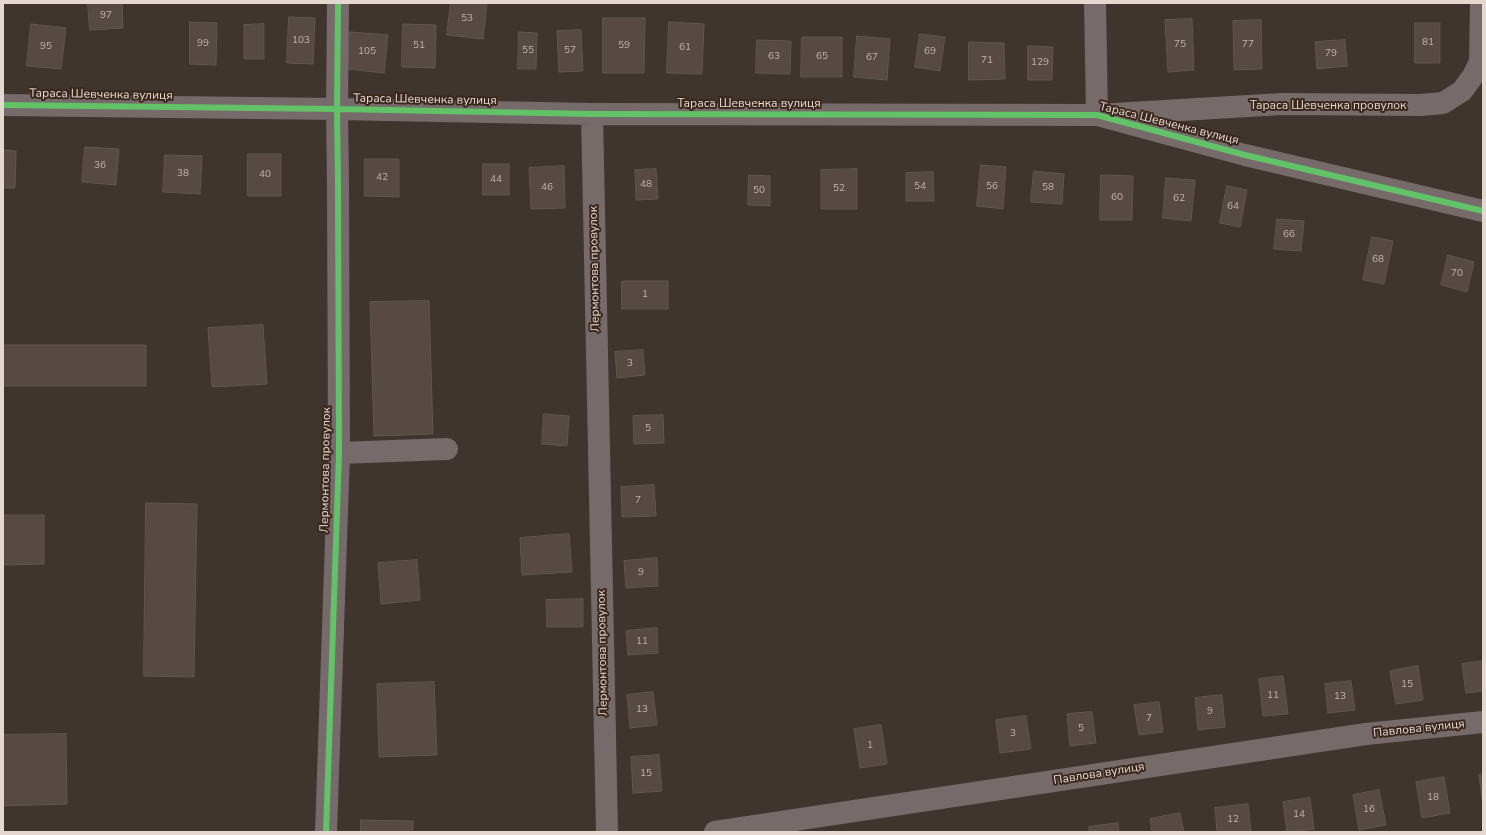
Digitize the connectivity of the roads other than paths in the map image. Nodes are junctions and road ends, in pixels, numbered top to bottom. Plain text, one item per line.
1 (338, 3) edge
2 (1095, 3) edge
3 (1481, 3) edge
4 (3, 106) edge
5 (337, 109) junction
6 (592, 114) junction
7 (1097, 116) junction
8 (1483, 211) edge
9 (447, 449) dead end
10 (339, 453) junction
11 (1483, 722) edge
12 (326, 832) edge
13 (607, 832) edge
14 (715, 832) edge

1 - 5 street, Лермонтова провулок
2 - 7 street
3 - 7 street, Тараса Шевченка провулок
4 - 5 street, Тараса Шевченка вулиця
5 - 6 street, Тараса Шевченка вулиця
5 - 10 street, Лермонтова провулок
6 - 7 street, Тараса Шевченка вулиця
6 - 13 street, Лермонтова провулок
7 - 8 street, Тараса Шевченка вулиця
9 - 10 street
10 - 12 street, Лермонтова провулок
11 - 14 street, Павлова вулиця

